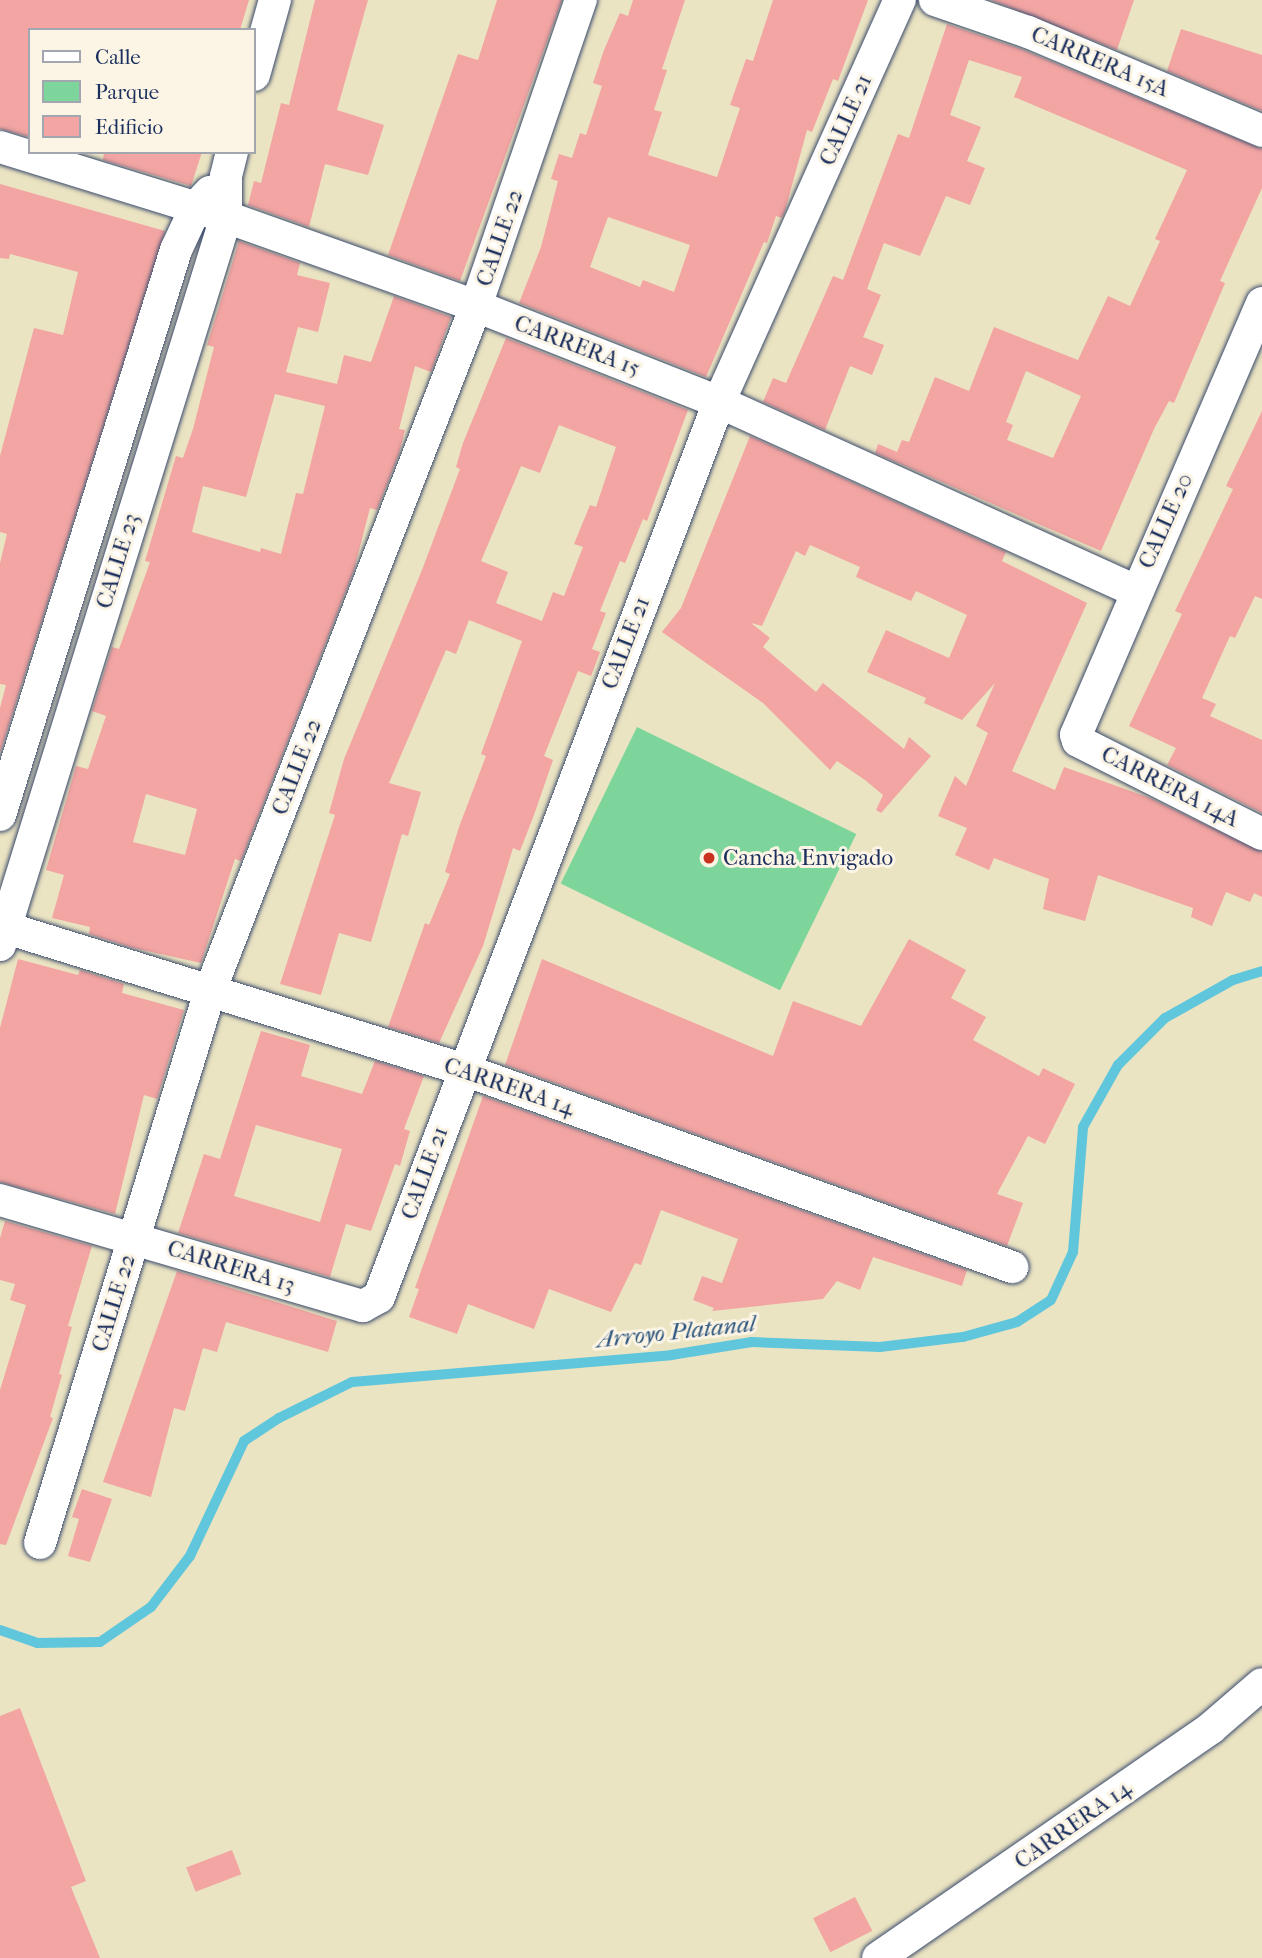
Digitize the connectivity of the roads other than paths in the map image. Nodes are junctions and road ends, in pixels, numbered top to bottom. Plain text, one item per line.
1 (275, 0) edge
2 (581, 0) edge
3 (900, 0) edge
4 (935, 0) edge
5 (256, 68) edge
6 (1262, 131) edge
7 (0, 147) edge
8 (229, 164) edge
9 (196, 207) junction
10 (226, 217) junction
11 (1262, 303) edge
12 (476, 306) junction
13 (719, 402) junction
14 (1135, 591) junction
15 (1078, 741) joint
16 (0, 815) edge
17 (1262, 834) edge
18 (2, 933) edge
19 (210, 991) junction
20 (462, 1069) junction
21 (0, 1200) edge
22 (134, 1238) junction
23 (1013, 1267) dead end
24 (379, 1297) joint
25 (40, 1543) dead end
26 (1262, 1684) edge
27 (878, 1958) edge

1 - 5 street
2 - 12 street, CALLE 22
3 - 13 street, CALLE 21
4 - 6 street, CARRERA 15A
7 - 9 street, CARRERA 15
8 - 9 street, CALLE 23
8 - 10 street, CALLE 23
9 - 10 street, CARRERA 15
9 - 16 street, CALLE 23
10 - 12 street, CARRERA 15
10 - 18 street, CALLE 23
11 - 14 street, CALLE 20
12 - 13 street, CARRERA 15
12 - 19 street, CALLE 22
13 - 14 street, CARRERA 15
13 - 20 street, CALLE 21
14 - 15 street, CALLE 20
15 - 17 street, CARRERA 14A
18 - 19 street, CARRERA 14
19 - 20 street, CARRERA 14
19 - 22 street, CALLE 22
20 - 23 street, CARRERA 14
20 - 24 street, CALLE 21
21 - 22 street, CARRERA 13
22 - 24 street, CARRERA 13
22 - 25 street, CALLE 22
26 - 27 street, CARRERA 14

